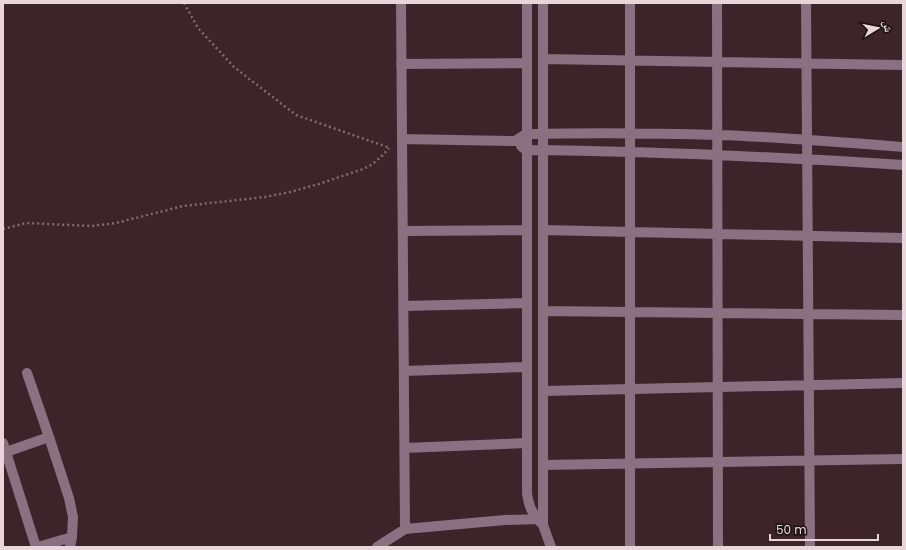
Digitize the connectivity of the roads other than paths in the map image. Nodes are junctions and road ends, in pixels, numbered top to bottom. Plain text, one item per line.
1 (401, 3) edge
2 (527, 3) edge
3 (543, 3) edge
4 (630, 3) edge
5 (717, 3) edge
6 (806, 3) edge
7 (543, 59) junction
8 (630, 60) junction
9 (717, 62) junction
10 (527, 63) junction
11 (401, 64) junction
12 (807, 64) junction
13 (903, 65) edge
14 (630, 133) junction
15 (526, 134) junction
16 (543, 134) junction
17 (718, 135) junction
18 (402, 140) junction
19 (807, 140) junction
20 (515, 141) junction
21 (903, 148) edge
22 (526, 150) junction
23 (543, 150) junction
24 (630, 152) junction
25 (718, 154) junction
26 (807, 158) junction
27 (903, 165) edge
28 (526, 230) junction
29 (543, 230) junction
30 (403, 231) junction
31 (630, 232) junction
32 (718, 234) junction
33 (808, 236) junction
34 (903, 238) edge
35 (526, 303) junction
36 (403, 306) junction
37 (543, 311) junction
38 (630, 312) junction
39 (718, 313) junction
40 (808, 314) junction
41 (903, 315) edge
42 (527, 367) junction
43 (404, 371) junction
44 (27, 373) dead end
45 (903, 384) edge
46 (809, 385) junction
47 (718, 387) junction
48 (630, 389) junction
49 (543, 391) junction
50 (50, 437) junction
51 (527, 443) junction
52 (4, 448) edge
53 (405, 448) junction
54 (903, 459) edge
55 (810, 460) junction
56 (718, 462) junction
57 (630, 464) junction
58 (543, 465) junction
59 (541, 521) junction
60 (406, 529) junction
61 (72, 537) junction
62 (37, 547) edge
63 (70, 547) edge
64 (378, 547) edge
65 (551, 547) edge
66 (630, 547) edge
67 (718, 547) edge
68 (810, 547) edge

1 - 11 street
2 - 10 street
3 - 7 street
4 - 8 street
5 - 9 street
6 - 12 street
7 - 8 street
7 - 16 street
8 - 9 street
8 - 14 street
9 - 12 street
9 - 17 street
10 - 11 street
10 - 15 street
11 - 18 street
12 - 13 street
12 - 19 street
14 - 16 street
14 - 17 street
14 - 24 street
15 - 16 street
15 - 20 street
15 - 22 street
16 - 23 street
17 - 19 street
17 - 25 street
18 - 20 street
18 - 30 street
19 - 21 street
19 - 26 street
20 - 22 street
22 - 23 street
22 - 28 street
23 - 24 street
23 - 29 street
24 - 25 street
24 - 31 street
25 - 26 street
25 - 32 street
26 - 27 street
26 - 33 street
28 - 30 street
28 - 35 street
29 - 31 street
29 - 37 street
30 - 36 street
31 - 32 street
31 - 38 street
32 - 33 street
32 - 39 street
33 - 34 street
33 - 40 street
35 - 36 street
35 - 42 street
36 - 43 street
37 - 38 street
37 - 49 street
38 - 39 street
38 - 48 street
39 - 40 street
39 - 47 street
40 - 41 street
40 - 46 street
42 - 43 street
42 - 51 street
43 - 53 street
44 - 50 street
45 - 46 street
46 - 47 street
46 - 55 street
47 - 48 street
47 - 56 street
48 - 49 street
48 - 57 street
49 - 58 street
50 - 52 street
50 - 61 street
51 - 53 street
51 - 59 street
52 - 62 street
53 - 60 street
54 - 55 street
55 - 56 street
55 - 68 street
56 - 57 street
56 - 67 street
57 - 58 street
57 - 66 street
58 - 59 street
59 - 60 street
59 - 65 street
60 - 64 street
61 - 62 street
61 - 63 street

